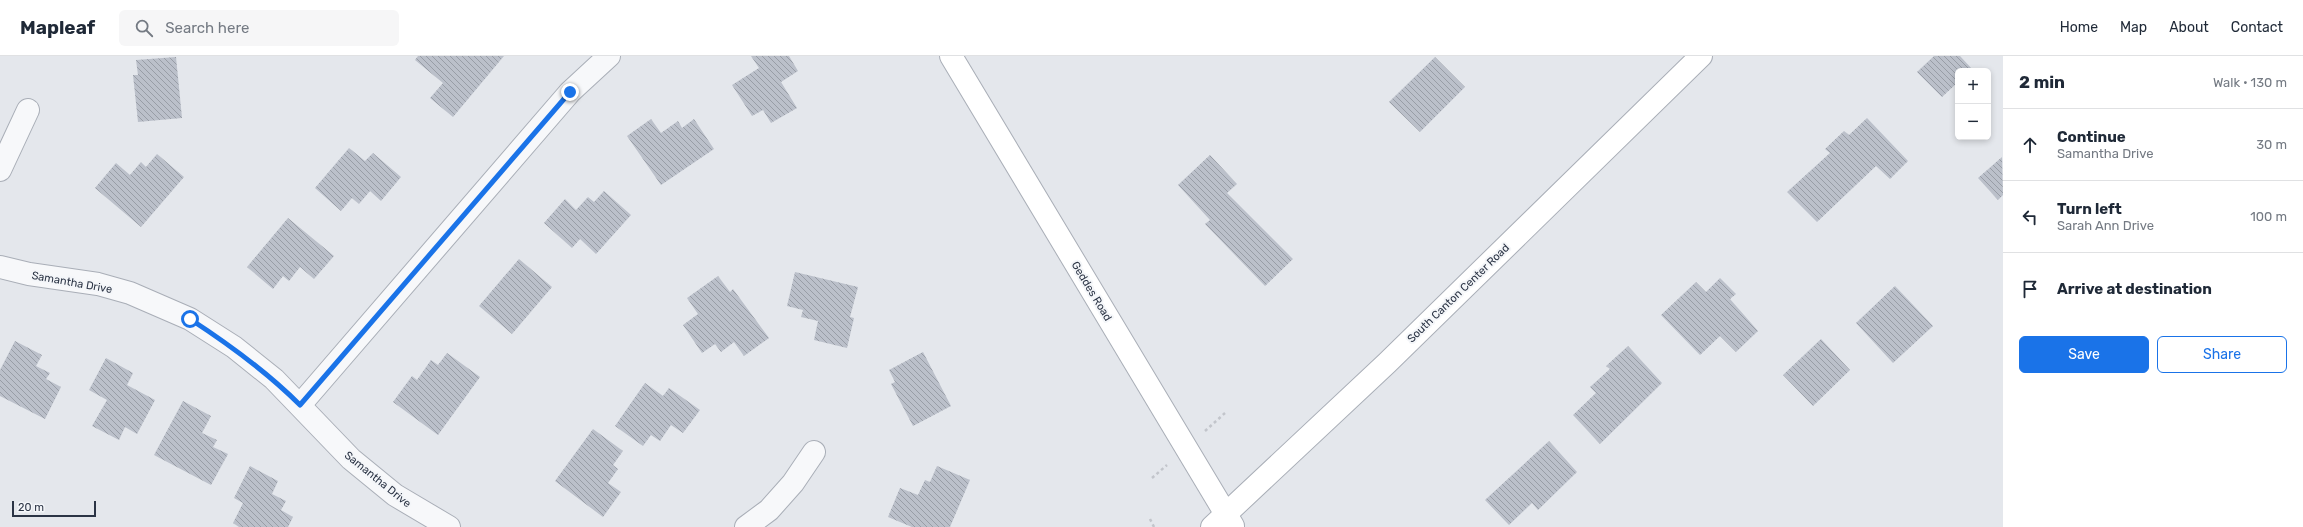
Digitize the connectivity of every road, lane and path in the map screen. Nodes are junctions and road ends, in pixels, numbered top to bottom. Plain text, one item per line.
1 (609, 56) edge
2 (951, 56) edge
3 (1701, 56) edge
4 (28, 110) dead end
5 (0, 170) edge
6 (0, 267) edge
7 (300, 405) junction
8 (814, 452) dead end
9 (1150, 519) dead end
10 (1224, 523) edge
11 (449, 527) edge
12 (746, 527) edge
13 (1154, 527) edge

1 - 7 street
2 - 10 main road, Geddes Road
3 - 10 main road, South Canton Center Road
4 - 5 street
6 - 7 street, Samantha Drive
7 - 11 street, Samantha Drive
8 - 12 street
9 - 13 path

